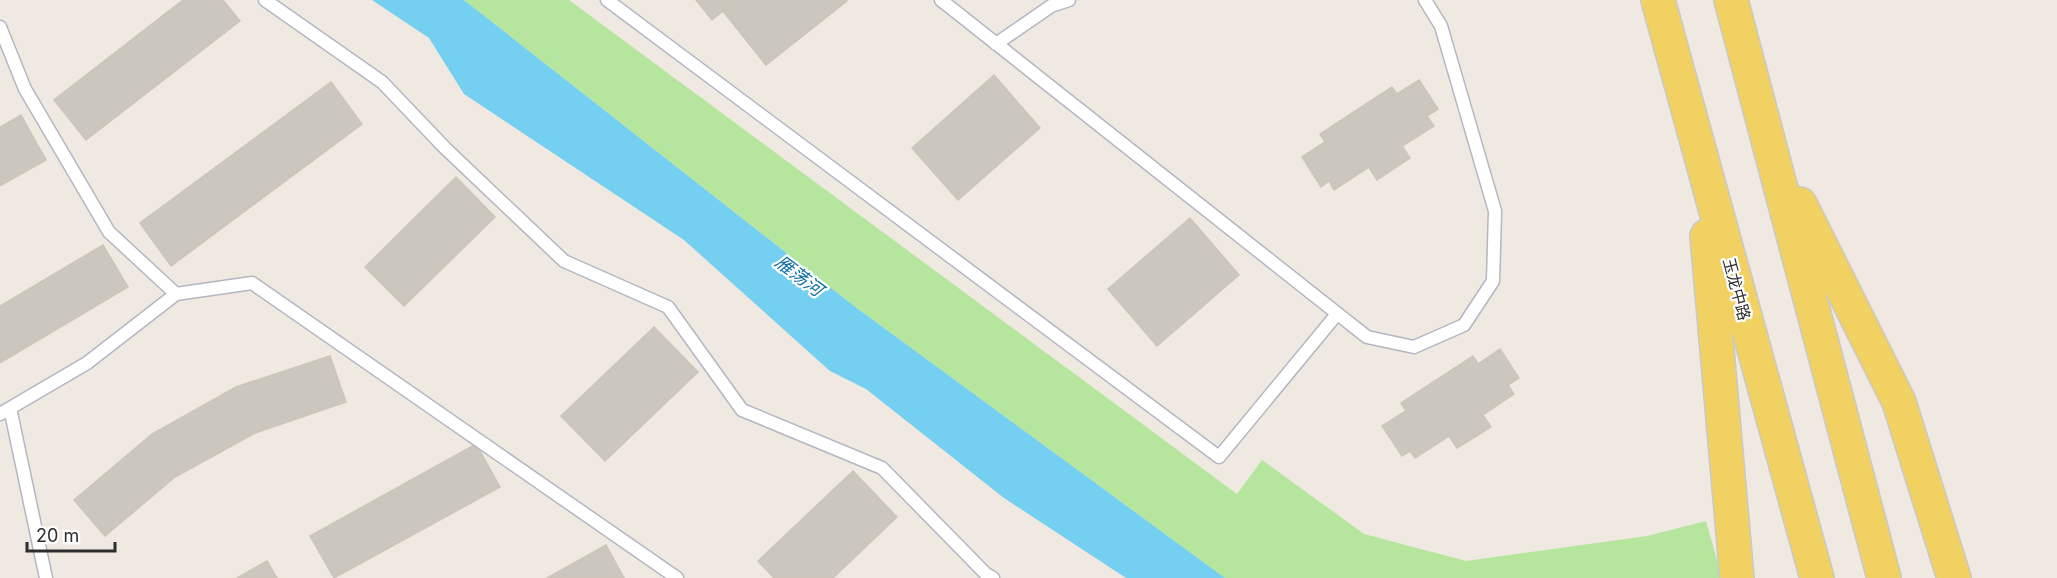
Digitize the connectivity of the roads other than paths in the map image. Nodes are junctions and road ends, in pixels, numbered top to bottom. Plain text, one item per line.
1 (265, 0) edge
2 (607, 0) edge
3 (941, 0) edge
4 (1069, 0) edge
5 (1425, 0) edge
6 (1658, 0) edge
7 (1731, 0) edge
8 (0, 27) edge
9 (996, 44) junction
10 (1768, 141) junction
11 (1700, 153) junction
12 (176, 294) junction
13 (1337, 314) junction
14 (5, 411) edge
15 (46, 578) edge
16 (677, 578) edge
17 (993, 578) edge
18 (1737, 578) edge
19 (1817, 578) edge
20 (1884, 578) edge
21 (1954, 578) edge

1 - 17 lane
2 - 13 lane
3 - 9 lane
4 - 9 lane
5 - 13 lane
6 - 11 main road, 玉龙中路
7 - 10 main road
8 - 12 lane
9 - 13 lane
10 - 20 main road
10 - 21 main road
11 - 18 main road
11 - 19 main road, 玉龙中路
12 - 14 lane
12 - 16 lane
14 - 15 lane

